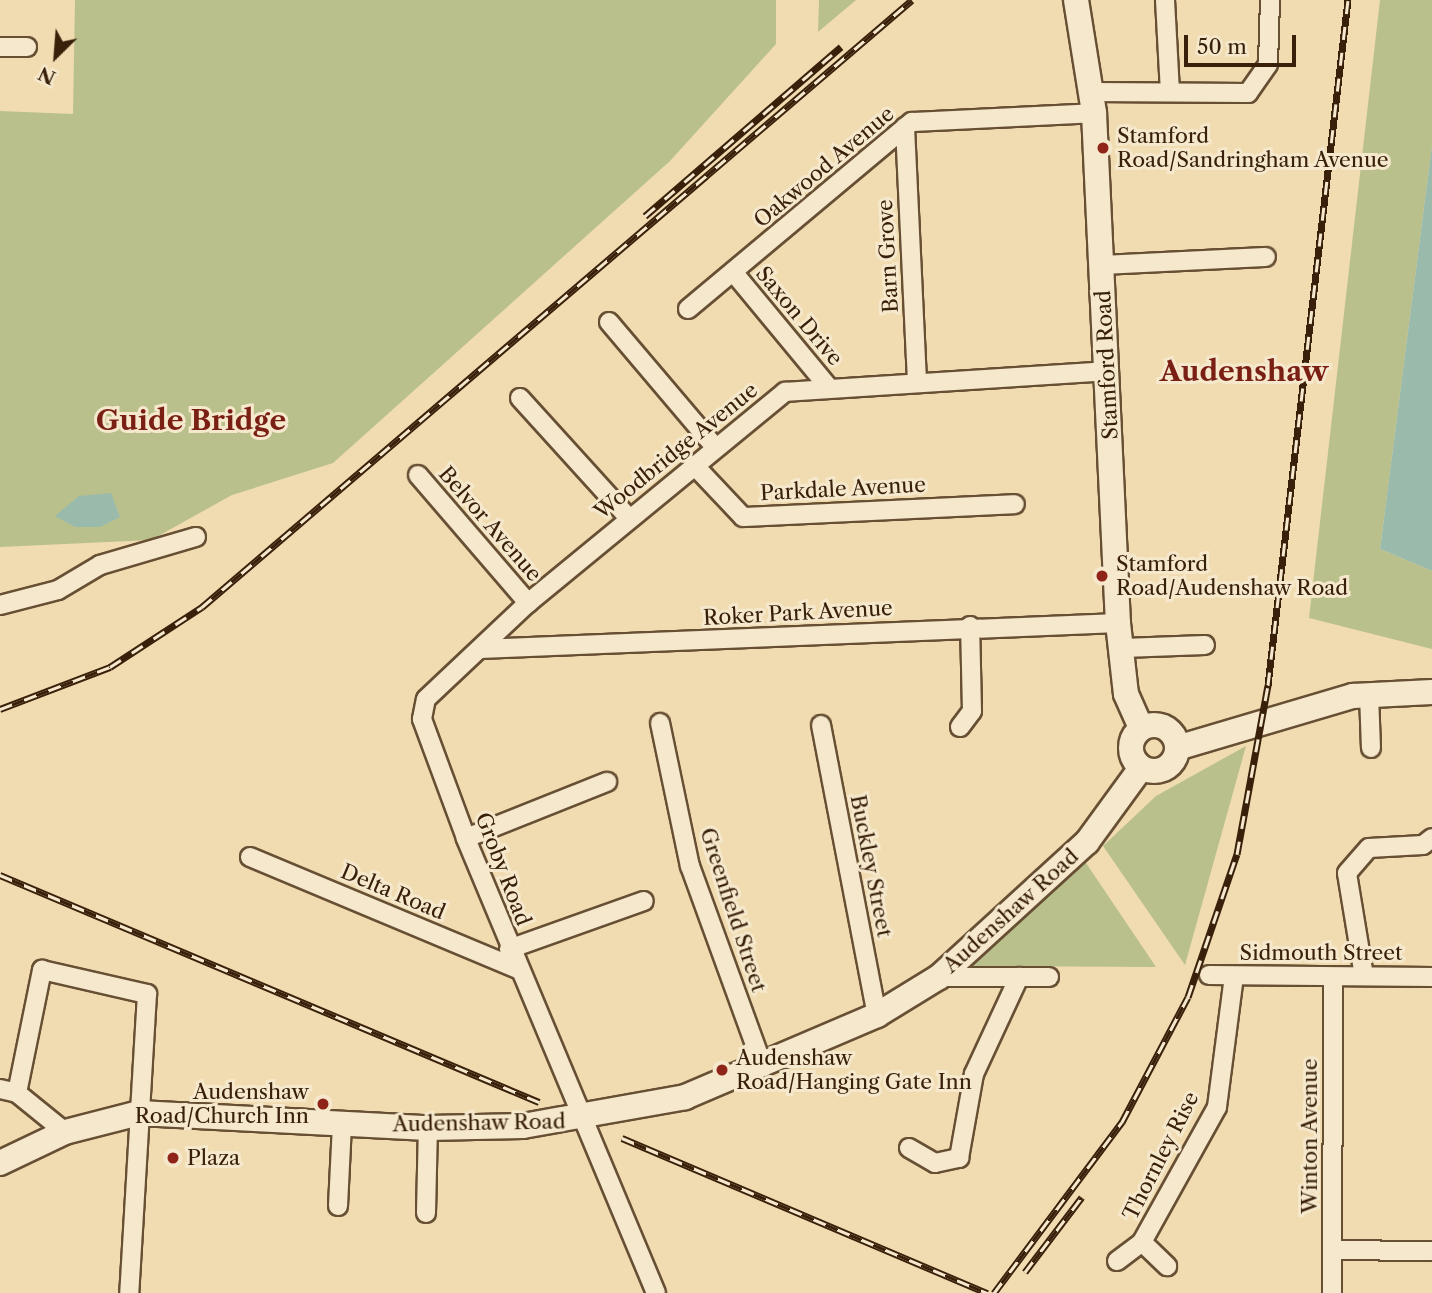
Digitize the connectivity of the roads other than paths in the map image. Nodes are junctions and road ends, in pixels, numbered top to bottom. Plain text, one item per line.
1 (1076, 0) edge
2 (1165, 0) edge
3 (1270, 0) edge
4 (0, 47) edge
5 (27, 47) dead end
6 (1170, 92) junction
7 (1093, 102) junction
8 (905, 127) junction
9 (1266, 257) dead end
10 (1101, 265) junction
11 (734, 273) junction
12 (688, 309) dead end
13 (609, 322) dead end
14 (1108, 371) junction
15 (918, 383) junction
16 (829, 388) junction
17 (520, 398) dead end
18 (715, 447) junction
19 (694, 465) junction
20 (418, 475) dead end
21 (1015, 504) dead end
22 (629, 519) junction
23 (196, 537) dead end
24 (528, 603) junction
25 (0, 605) edge
26 (1118, 623) junction
27 (970, 626) junction
28 (1205, 645) dead end
29 (1123, 648) junction
30 (480, 649) junction
31 (1432, 692) edge
32 (1369, 694) junction
33 (660, 723) dead end
34 (821, 724) dead end
35 (960, 727) dead end
36 (1141, 728) junction
37 (1178, 748) junction
38 (1371, 748) dead end
39 (1141, 768) junction
40 (607, 782) dead end
41 (466, 838) junction
42 (1432, 838) edge
43 (250, 857) dead end
44 (644, 901) dead end
45 (509, 949) junction
46 (518, 969) junction
47 (1209, 975) dead end
48 (1234, 975) junction
49 (1364, 976) junction
50 (939, 977) junction
51 (1019, 977) junction
52 (1432, 977) edge
53 (1049, 978) dead end
54 (1333, 978) junction
55 (877, 1015) junction
56 (763, 1067) junction
57 (8, 1091) edge
58 (139, 1113) junction
59 (584, 1120) junction
60 (342, 1123) junction
61 (428, 1128) junction
62 (65, 1132) junction
63 (909, 1148) dead end
64 (0, 1163) edge
65 (338, 1206) dead end
66 (426, 1213) dead end
67 (1142, 1242) junction
68 (1332, 1250) junction
69 (1432, 1251) edge
70 (1117, 1261) dead end
71 (1167, 1266) dead end
72 (129, 1293) edge
73 (656, 1293) edge
74 (1332, 1293) edge

1 - 7 main road, Stamford Road
2 - 6 street
3 - 6 street, Oakwood Avenue
4 - 5 street
6 - 7 street, Oakwood Avenue
7 - 8 street, Oakwood Avenue
7 - 10 main road, Stamford Road
8 - 11 street, Oakwood Avenue
8 - 15 street, Barn Grove
9 - 10 street
10 - 14 main road, Stamford Road
11 - 12 street, Oakwood Avenue
11 - 16 street, Saxon Drive
13 - 18 street
14 - 15 street, Woodbridge Avenue
14 - 26 main road, Stamford Road
15 - 16 street, Woodbridge Avenue
16 - 18 street, Woodbridge Avenue
17 - 22 street
18 - 19 street, Woodbridge Avenue
19 - 21 street, Parkdale Avenue
19 - 22 street, Woodbridge Avenue
20 - 24 street, Belvor Avenue
22 - 24 street, Woodbridge Avenue
23 - 25 street
24 - 30 street, Woodbridge Avenue
26 - 27 street, Roker Park Avenue
26 - 29 main road, Stamford Road
27 - 30 street, Roker Park Avenue
27 - 35 street
28 - 29 street
29 - 36 main road, Stamford Road
30 - 41 street, Groby Road
31 - 32 main road
32 - 37 main road
32 - 38 street
33 - 56 street, Greenfield Street
34 - 55 street, Buckley Street
36 - 37 main road
36 - 39 main road
37 - 39 main road
39 - 50 main road, Audenshaw Road
40 - 41 street
41 - 45 street, Groby Road
42 - 49 street
43 - 46 street, Delta Road
44 - 45 street
45 - 46 street, Groby Road
46 - 59 street, Groby Road
47 - 48 street, Sidmouth Street
48 - 54 street, Sidmouth Street
48 - 67 street, Thornley Rise
49 - 52 street, Sidmouth Street
49 - 54 street, Sidmouth Street
50 - 51 street
50 - 55 main road, Audenshaw Road
51 - 53 street
51 - 63 street
54 - 68 street, Winton Avenue
55 - 56 main road, Audenshaw Road
56 - 59 main road, Audenshaw Road
57 - 58 street
57 - 62 street
58 - 60 main road, Audenshaw Road
58 - 62 main road, Audenshaw Road
58 - 72 street
59 - 61 main road, Audenshaw Road
59 - 73 street, Groby Road
60 - 61 main road, Audenshaw Road
60 - 65 street
61 - 66 street
62 - 64 main road, Audenshaw Road
67 - 70 street, Thornley Rise
67 - 71 street
68 - 69 street
68 - 74 street, Winton Avenue

